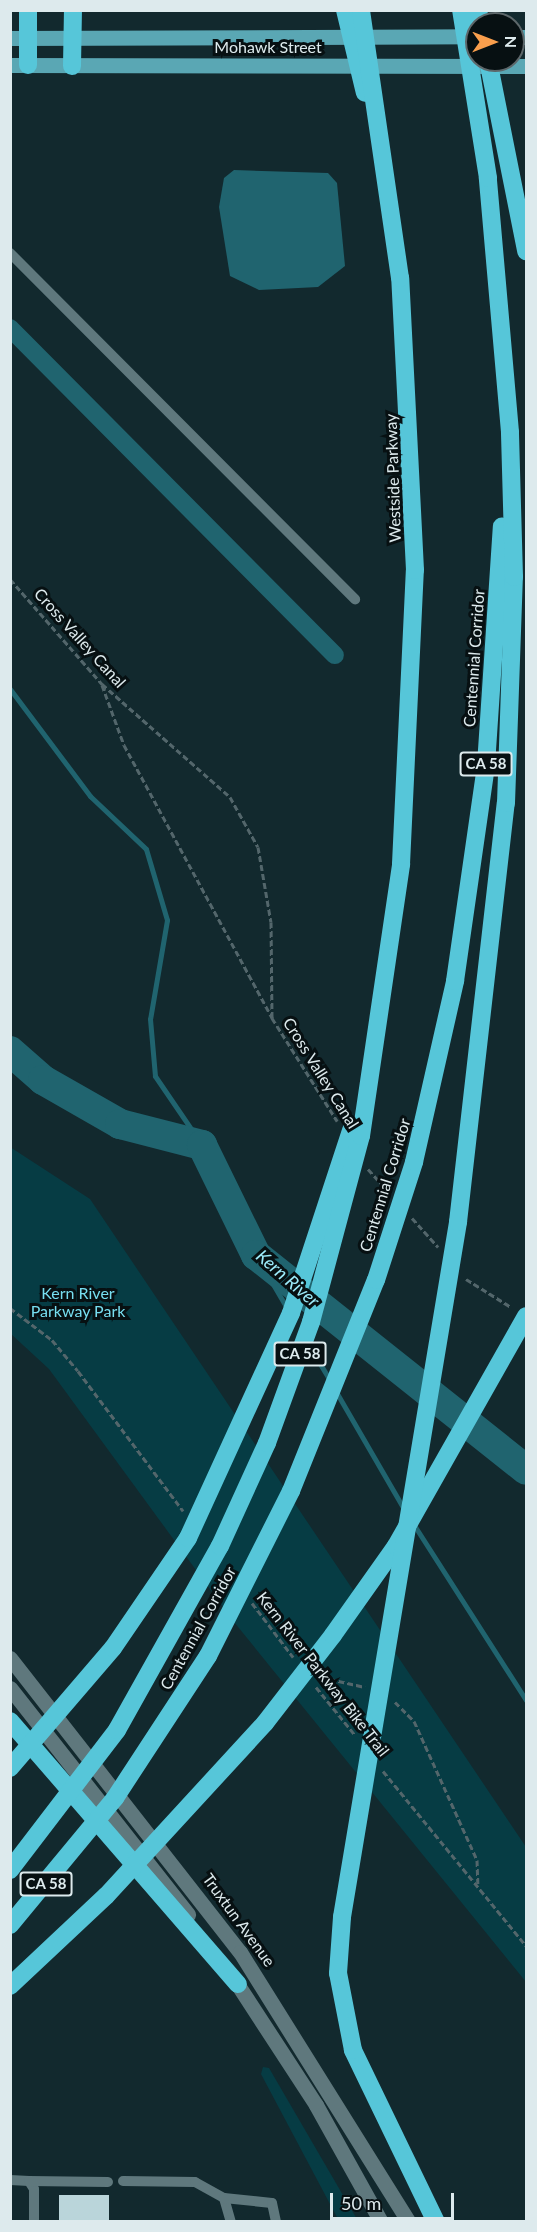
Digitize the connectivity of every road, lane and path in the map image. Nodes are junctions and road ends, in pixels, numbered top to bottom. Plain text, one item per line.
1 (28, 10) edge
2 (73, 10) edge
3 (345, 10) edge
4 (362, 10) edge
5 (460, 10) edge
6 (465, 36) edge
7 (73, 37) junction
8 (19, 38) edge
9 (19, 65) edge
10 (72, 66) junction
11 (465, 66) edge
12 (490, 72) edge
13 (526, 251) edge
14 (10, 254) edge
15 (400, 278) junction
16 (504, 360) junction
17 (10, 579) edge
18 (355, 599) dead end
19 (102, 684) junction
20 (272, 1018) junction
21 (365, 1096) junction
22 (339, 1125) dead end
23 (364, 1164) dead end
24 (394, 1198) dead end
25 (409, 1215) dead end
26 (440, 1249) dead end
27 (463, 1275) dead end
28 (10, 1308) edge
29 (522, 1313) edge
30 (190, 1520) dead end
31 (246, 1594) dead end
32 (10, 1658) edge
33 (295, 1659) dead end
34 (309, 1678) dead end
35 (316, 1678) dead end
36 (10, 1688) edge
37 (372, 1689) dead end
38 (392, 1700) dead end
39 (10, 1721) edge
40 (360, 1742) dead end
41 (375, 1760) dead end
42 (14, 1765) edge
43 (10, 1870) edge
44 (478, 1888) junction
45 (10, 1925) edge
46 (526, 1946) edge
47 (238, 1984) junction
48 (10, 1986) edge
49 (10, 2180) edge
50 (29, 2181) junction
51 (123, 2181) dead end
52 (108, 2182) dead end
53 (224, 2198) junction
54 (34, 2222) edge
55 (231, 2222) edge
56 (276, 2222) edge
57 (381, 2222) edge
58 (409, 2222) edge
59 (435, 2222) edge

1 - 8 highway
2 - 7 highway
3 - 15 highway
4 - 15 highway, Westside Parkway
5 - 16 highway
6 - 7 main road, Mohawk Street
7 - 8 main road, Mohawk Street
7 - 10 highway
8 - 9 highway
9 - 10 main road, Mohawk Street
10 - 11 main road, Mohawk Street
12 - 13 highway
14 - 18 lane
15 - 21 highway, Westside Parkway
16 - 45 highway, Centennial Corridor / CA 58
16 - 59 highway
17 - 19 path, Cross Valley Canal
19 - 20 path
19 - 20 path, Cross Valley Canal
20 - 22 path, Cross Valley Canal
21 - 42 highway
21 - 43 highway, Centennial Corridor / CA 58
23 - 24 path
25 - 26 path
27 - 29 path
28 - 30 path
29 - 48 highway
31 - 33 path, Kern River Parkway Bike Trail
32 - 58 main road, Truxtun Avenue
34 - 40 path, Kern River Parkway Bike Trail
35 - 37 path
36 - 47 main road
38 - 44 path
39 - 47 highway
41 - 44 path, Kern River Parkway Bike Trail
44 - 46 path, Kern River Parkway Bike Trail
47 - 57 main road
49 - 50 lane
50 - 52 lane
50 - 54 lane
51 - 53 lane
53 - 55 lane
53 - 56 lane

